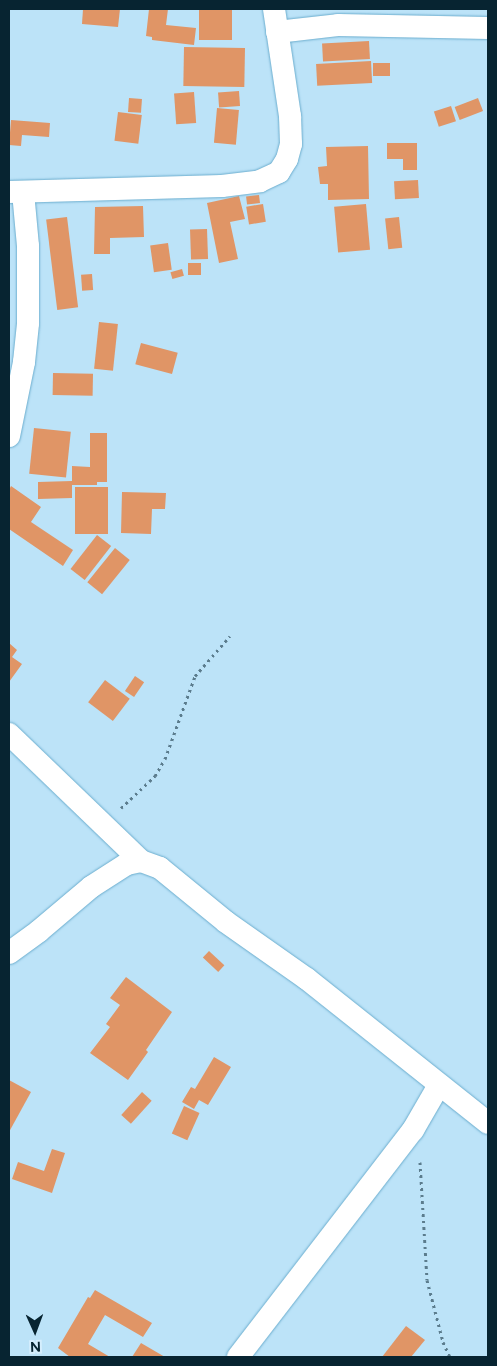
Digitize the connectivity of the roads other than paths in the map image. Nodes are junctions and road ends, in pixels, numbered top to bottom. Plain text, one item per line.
1 (274, 9) edge
2 (488, 28) edge
3 (277, 32) junction
4 (16, 192) edge
5 (9, 436) edge
6 (9, 734) edge
7 (140, 861) junction
8 (9, 953) edge
9 (439, 1085) junction
10 (488, 1123) edge
11 (238, 1357) edge

1 - 3 street
2 - 3 street
3 - 4 street
4 - 5 street
6 - 7 street
7 - 8 street
7 - 9 street
9 - 10 street
9 - 11 street

